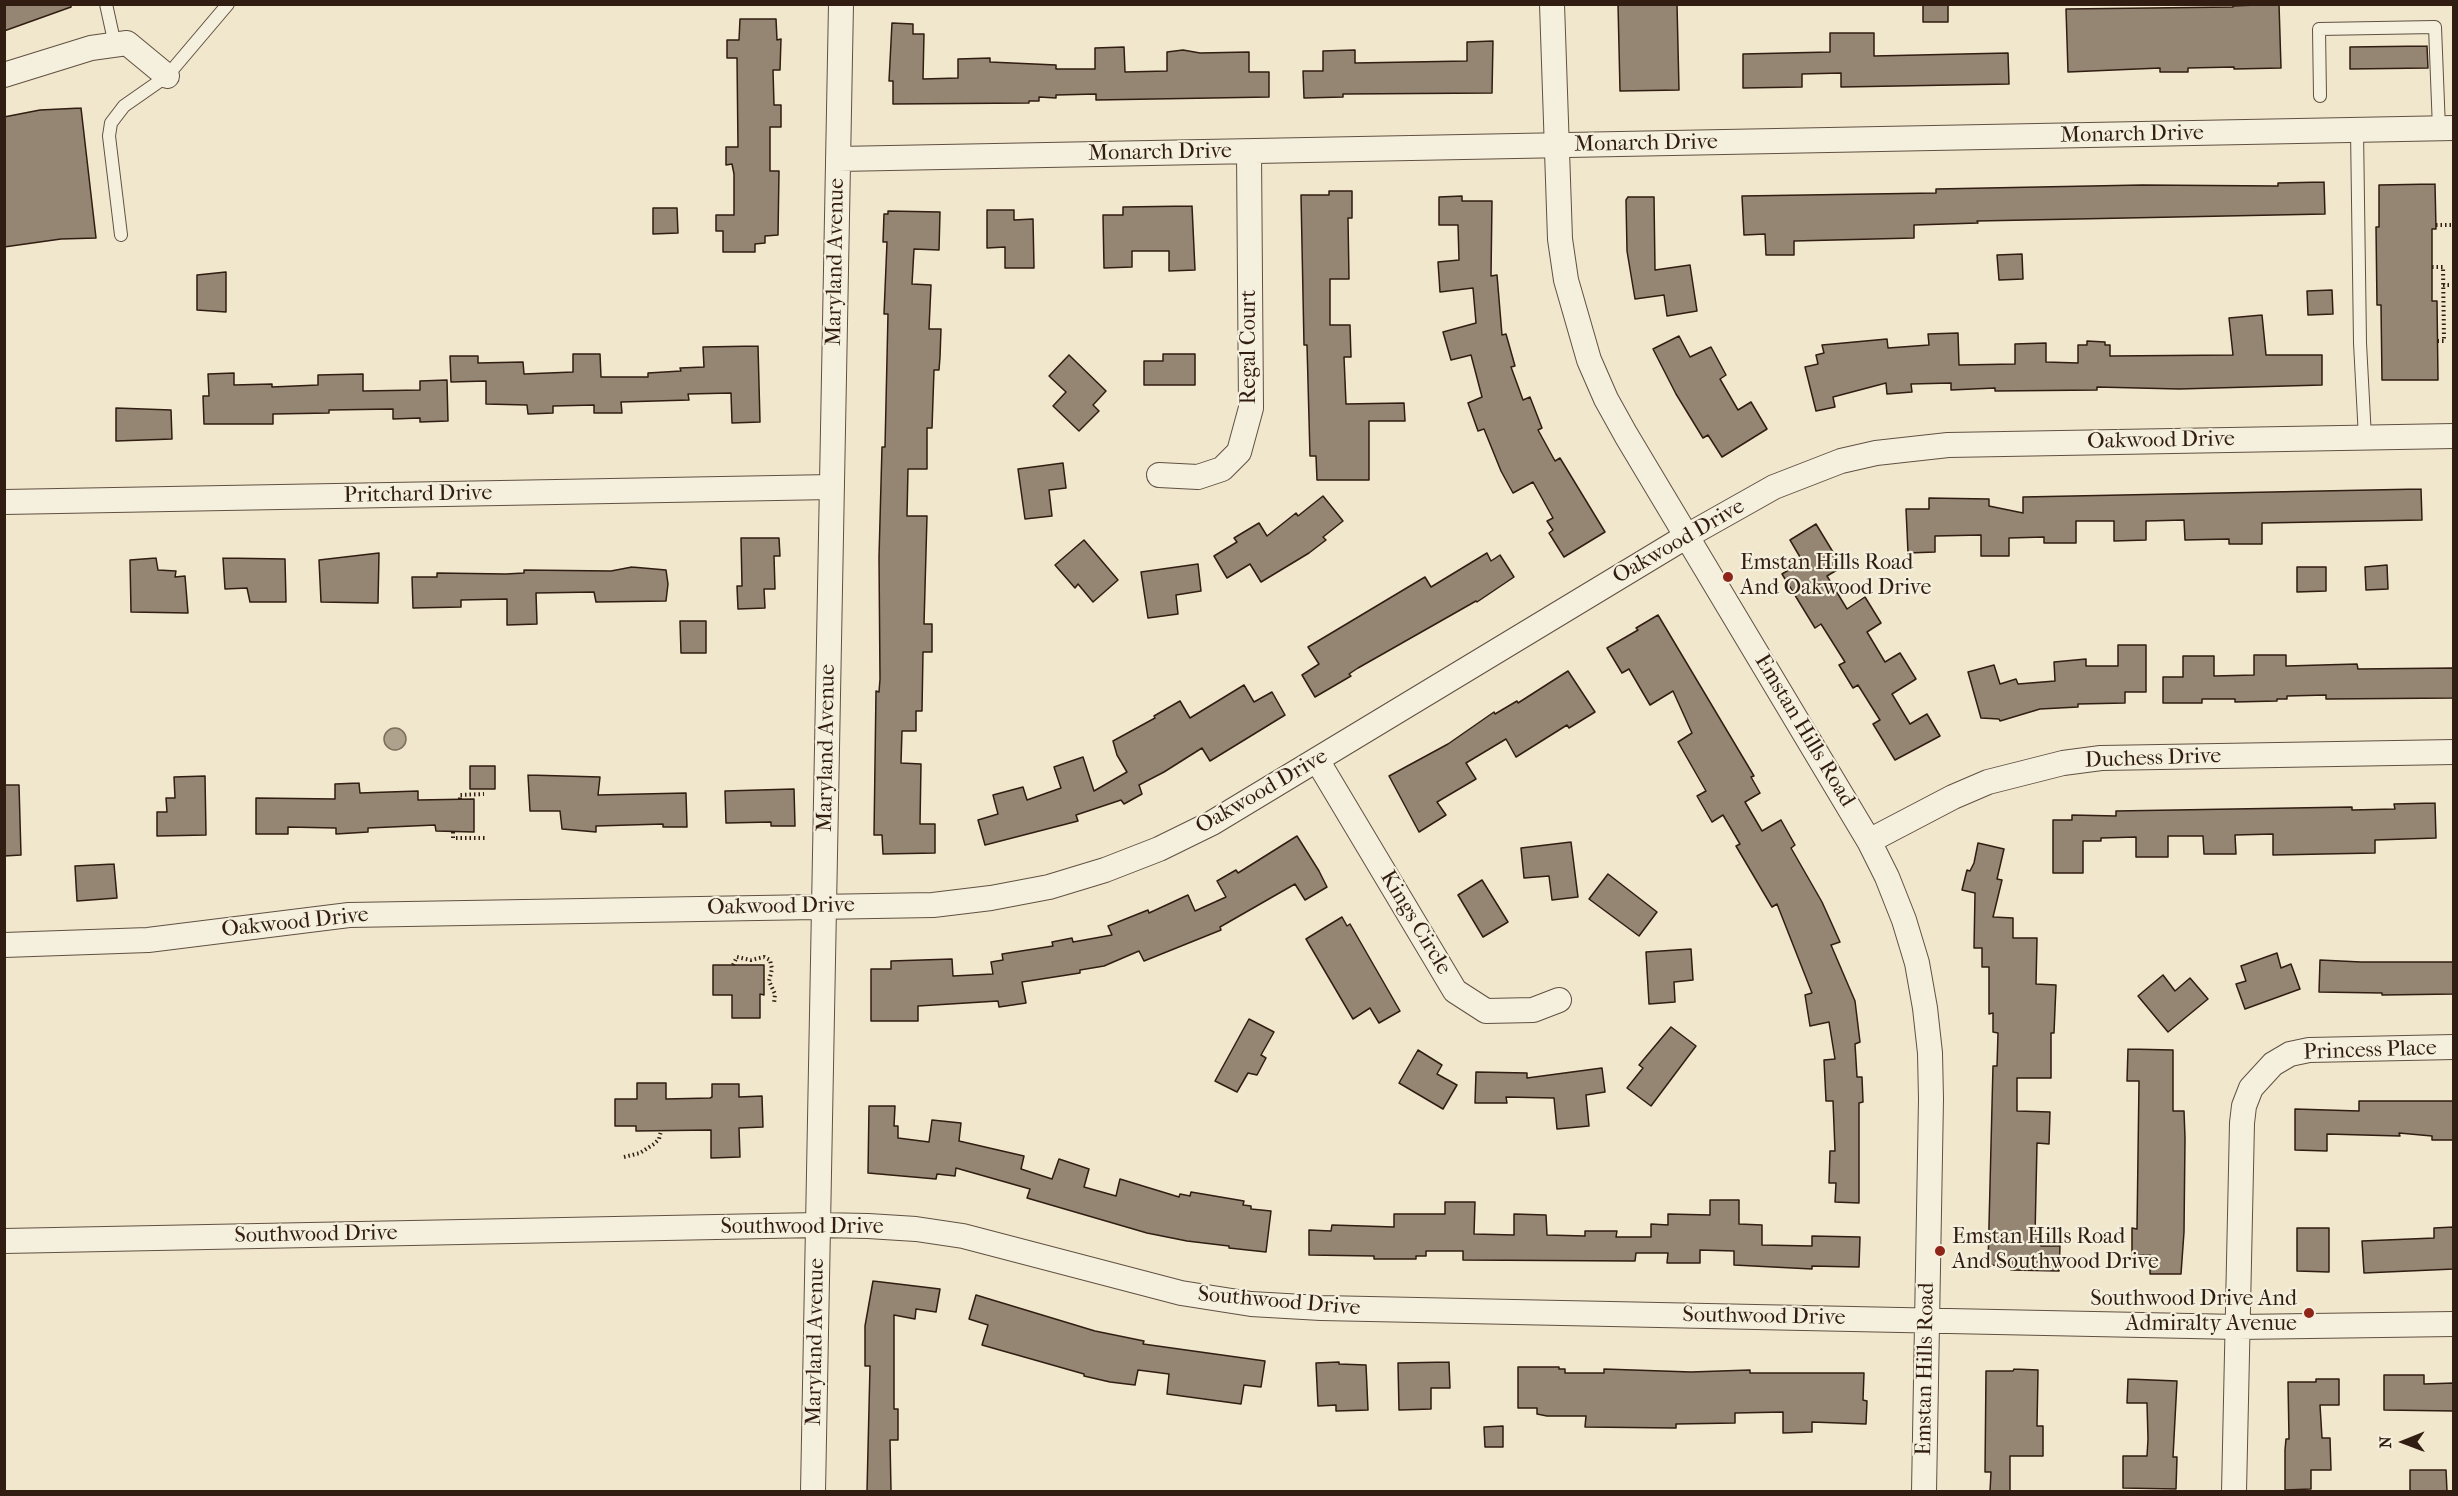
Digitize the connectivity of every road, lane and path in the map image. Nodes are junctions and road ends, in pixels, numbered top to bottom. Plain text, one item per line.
1 (106, 4) edge
2 (228, 4) edge
3 (841, 4) edge
4 (1552, 4) edge
5 (116, 45) junction
6 (4, 75) edge
7 (167, 76) junction
8 (2320, 96) dead end
9 (2446, 128) edge
10 (2357, 130) junction
11 (1556, 146) junction
12 (1250, 152) junction
13 (838, 159) junction
14 (2436, 225) dead end
15 (2454, 225) edge
16 (121, 235) dead end
17 (2432, 267) dead end
18 (2443, 285) junction
19 (2454, 285) edge
20 (2437, 342) dead end
21 (2454, 436) edge
22 (2365, 438) junction
23 (1159, 475) dead end
24 (832, 487) junction
25 (4, 502) edge
26 (1687, 536) junction
27 (2454, 752) edge
28 (1317, 760) junction
29 (484, 794) dead end
30 (460, 799) dead end
31 (453, 832) dead end
32 (485, 838) dead end
33 (1869, 841) junction
34 (824, 905) junction
35 (4, 945) edge
36 (733, 965) dead end
37 (1559, 1000) dead end
38 (774, 1004) dead end
39 (2454, 1047) edge
40 (661, 1131) dead end
41 (624, 1157) dead end
42 (818, 1225) junction
43 (4, 1241) edge
44 (1927, 1320) junction
45 (2454, 1324) edge
46 (2238, 1328) junction
47 (813, 1491) edge
48 (1924, 1491) edge
49 (2234, 1491) edge

1 - 5 lane
2 - 7 lane
3 - 13 street, Maryland Avenue
4 - 11 street, Emstan Hills Road
5 - 6 street
5 - 7 street
7 - 16 lane
8 - 9 lane
9 - 10 street, Monarch Drive
10 - 11 street, Monarch Drive
10 - 22 lane
11 - 12 street, Monarch Drive
11 - 26 street, Emstan Hills Road
12 - 13 street, Monarch Drive
12 - 23 street, Regal Court
13 - 24 street, Maryland Avenue
14 - 15 path
17 - 18 path
18 - 19 path
18 - 20 path
21 - 22 street, Oakwood Drive
22 - 26 street, Oakwood Drive
24 - 25 street, Pritchard Drive
24 - 34 street, Maryland Avenue
26 - 28 street, Oakwood Drive
26 - 33 street, Emstan Hills Road
27 - 33 street, Duchess Drive
28 - 34 street, Oakwood Drive
28 - 37 street, Kings Circle
29 - 30 path
31 - 32 path
33 - 44 street, Emstan Hills Road
34 - 35 street, Oakwood Drive
34 - 42 street, Maryland Avenue
36 - 38 path
39 - 46 street, Princess Place
40 - 41 path
42 - 43 street, Southwood Drive
42 - 44 street, Southwood Drive
42 - 47 street, Maryland Avenue
44 - 46 street, Southwood Drive
44 - 48 street, Emstan Hills Road
45 - 46 street, Southwood Drive
46 - 49 street

